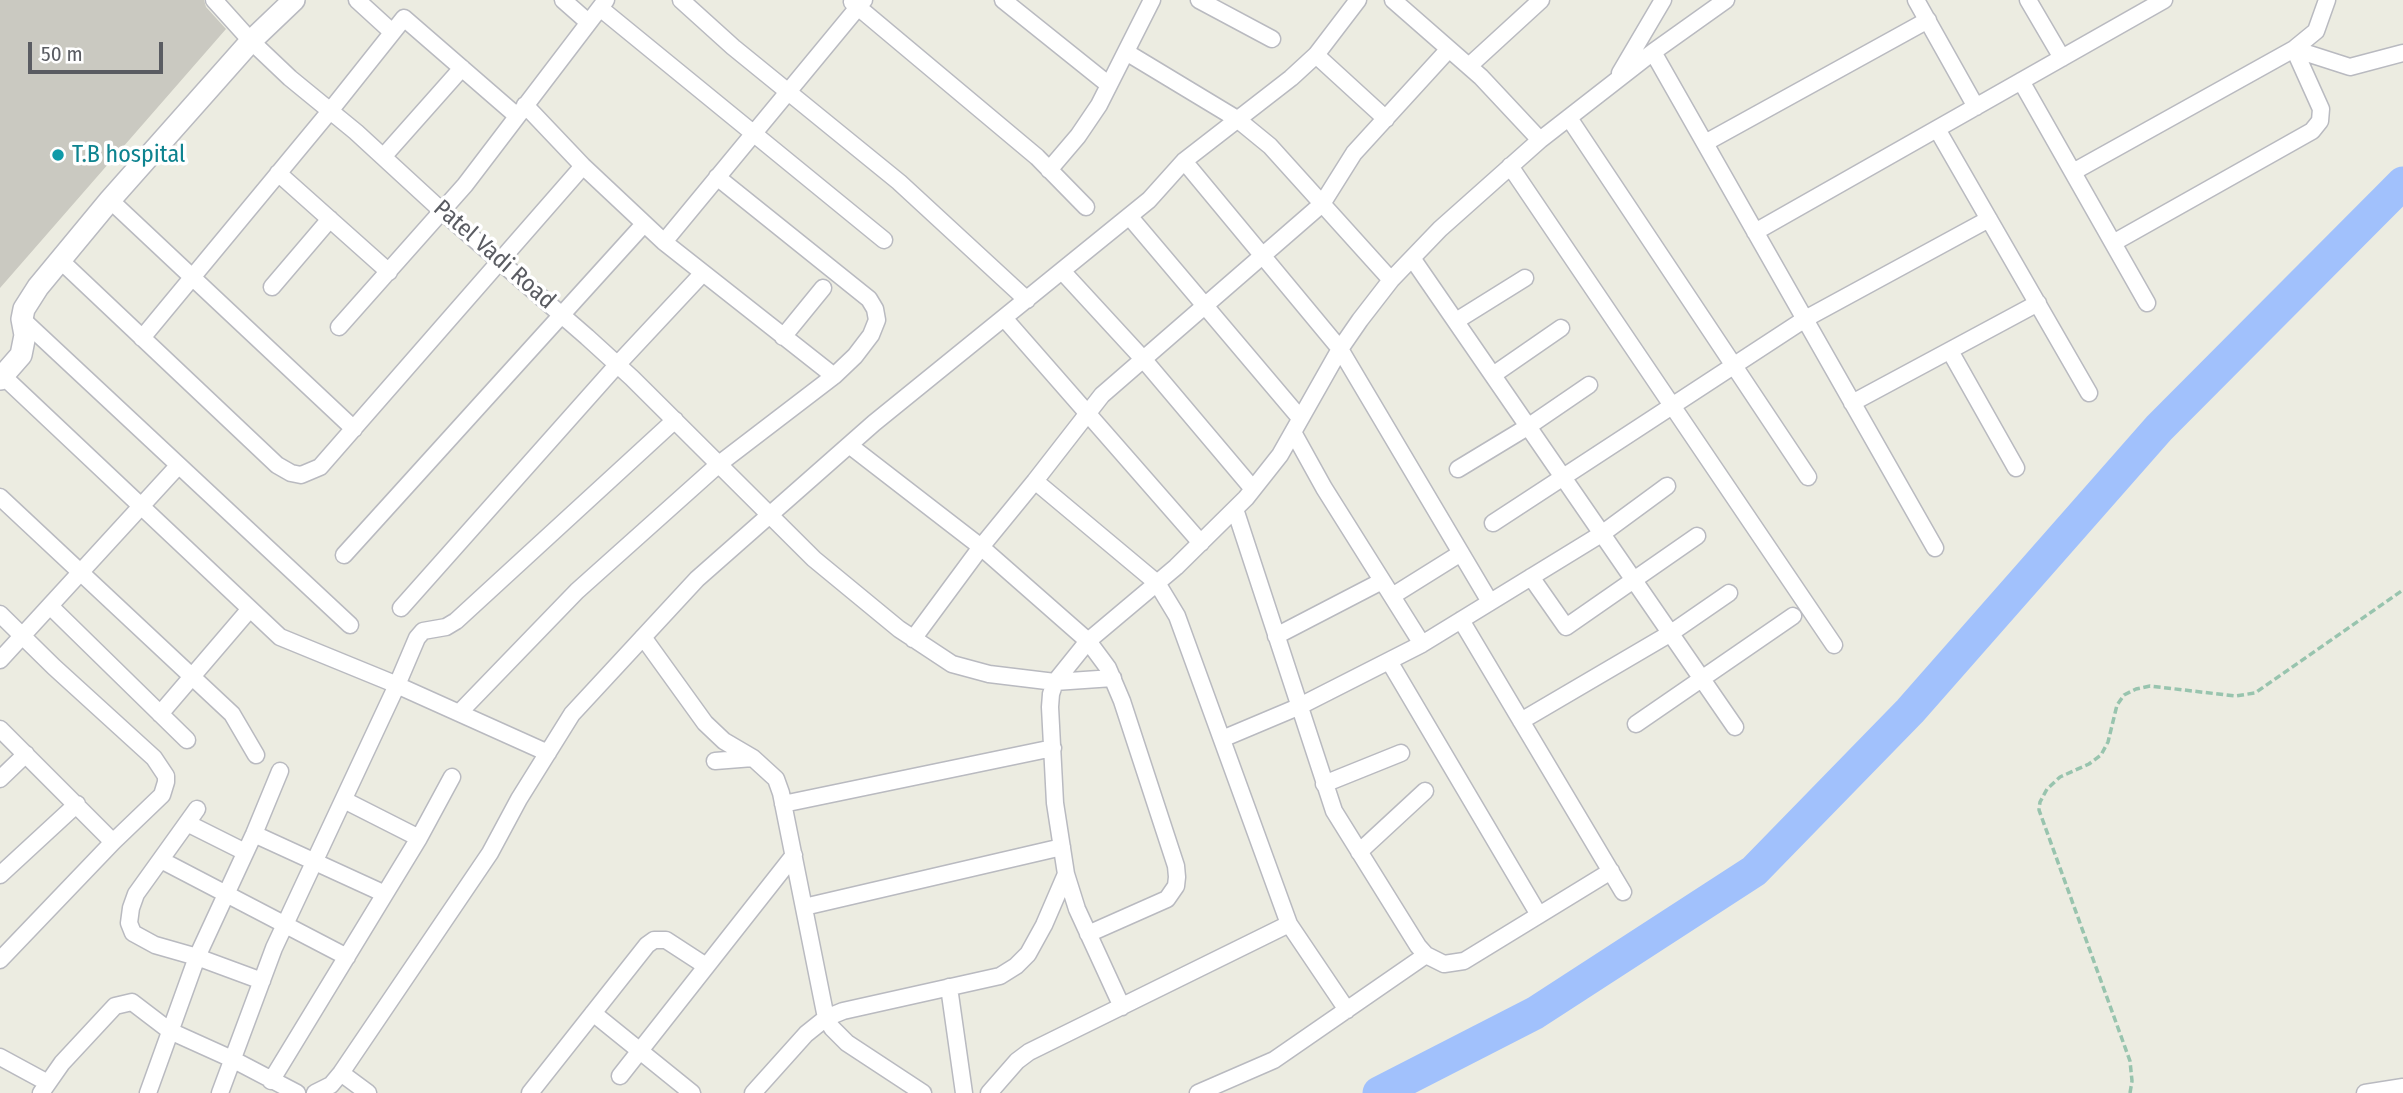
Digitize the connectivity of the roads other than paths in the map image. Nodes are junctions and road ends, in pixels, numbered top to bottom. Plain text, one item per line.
1 (214, 0) edge
2 (294, 0) edge
3 (357, 0) edge
4 (563, 0) edge
5 (681, 0) edge
6 (1003, 0) edge
7 (1152, 0) edge
8 (1199, 0) edge
9 (1541, 0) edge
10 (1663, 0) edge
11 (1726, 0) edge
12 (1916, 0) edge
13 (2028, 0) edge
14 (2164, 0) edge
15 (2327, 0) edge
16 (1354, 1) edge
17 (857, 2) edge
18 (1403, 3) edge
19 (603, 4) edge
20 (1928, 20) junction
21 (589, 22) junction
22 (392, 32) junction
23 (1272, 39) dead end
24 (251, 41) junction
25 (1449, 49) junction
26 (2294, 49) junction
27 (1126, 52) junction
28 (1653, 52) junction
29 (2403, 53) edge
30 (1316, 54) junction
31 (2062, 58) junction
32 (1469, 66) junction
33 (463, 68) junction
34 (1615, 81) junction
35 (2021, 81) junction
36 (1109, 85) junction
37 (787, 92) junction
38 (1976, 107) junction
39 (330, 111) junction
40 (521, 111) junction
41 (1224, 111) junction
42 (1569, 118) junction
43 (1385, 119) junction
44 (1937, 129) junction
45 (753, 133) junction
46 (1540, 140) junction
47 (1705, 143) junction
48 (383, 157) junction
49 (1184, 162) junction
50 (583, 166) junction
51 (1510, 166) junction
52 (1049, 170) junction
53 (2073, 172) junction
54 (278, 173) junction
55 (717, 177) junction
56 (110, 200) junction
57 (1322, 204) junction
58 (1086, 207) dead end
59 (443, 212) junction
60 (1129, 216) junction
61 (330, 219) junction
62 (1989, 219) junction
63 (644, 224) junction
64 (1755, 232) junction
65 (884, 240) dead end
66 (664, 242) junction
67 (2113, 243) junction
68 (1263, 256) junction
69 (1412, 258) junction
70 (60, 260) junction
71 (501, 263) junction
72 (1062, 271) junction
73 (389, 272) junction
74 (702, 274) junction
75 (191, 277) junction
76 (1525, 278) dead end
77 (1391, 280) junction
78 (272, 287) dead end
79 (822, 288) dead end
80 (1015, 289) junction
81 (2038, 303) junction
82 (2147, 303) dead end
83 (1205, 306) junction
84 (563, 315) junction
85 (1004, 318) junction
86 (22, 319) junction
87 (1805, 319) junction
88 (1456, 321) junction
89 (339, 327) dead end
90 (1561, 328) dead end
91 (783, 337) junction
92 (142, 338) junction
93 (1340, 349) junction
94 (1950, 351) junction
95 (1144, 360) junction
96 (617, 365) junction
97 (1735, 365) junction
98 (1493, 374) junction
99 (834, 376) junction
100 (1, 377) edge
101 (1589, 385) dead end
102 (2089, 393) dead end
103 (1852, 403) junction
104 (1674, 406) junction
105 (1087, 412) junction
106 (675, 420) junction
107 (1296, 425) junction
108 (1529, 426) junction
109 (354, 429) junction
110 (849, 445) junction
111 (719, 464) junction
112 (178, 466) junction
113 (2016, 468) dead end
114 (1458, 469) dead end
115 (1808, 477) dead end
116 (1564, 478) junction
117 (1035, 481) junction
118 (1667, 486) dead end
119 (1253, 489) junction
120 (0, 497) edge
121 (761, 506) junction
122 (141, 507) junction
123 (1235, 509) junction
124 (1493, 523) dead end
125 (1603, 533) junction
126 (1697, 536) dead end
127 (1201, 542) junction
128 (981, 547) junction
129 (1935, 548) dead end
130 (1461, 553) junction
131 (344, 555) dead end
132 (81, 572) junction
133 (1531, 577) junction
134 (1635, 580) junction
135 (1157, 583) junction
136 (1387, 587) junction
137 (1729, 593) dead end
138 (1490, 602) junction
139 (50, 606) junction
140 (401, 608) dead end
141 (249, 610) junction
142 (0, 614) edge
143 (1793, 615) dead end
144 (1461, 620) junction
145 (350, 625) dead end
146 (1671, 633) junction
147 (22, 636) junction
148 (1276, 636) junction
149 (643, 637) junction
150 (913, 639) junction
151 (1088, 641) junction
152 (1422, 644) junction
153 (1834, 645) dead end
154 (0, 660) edge
155 (1389, 661) junction
156 (192, 677) junction
157 (1112, 678) junction
158 (1702, 678) junction
159 (1055, 682) junction
160 (397, 685) junction
161 (1298, 707) junction
162 (459, 713) junction
163 (160, 714) junction
164 (1521, 721) junction
165 (1636, 724) dead end
166 (1735, 727) dead end
167 (0, 729) edge
168 (1222, 739) junction
169 (187, 740) dead end
170 (1053, 748) junction
171 (548, 753) junction
172 (1401, 753) dead end
173 (26, 754) junction
174 (256, 755) dead end
175 (753, 758) junction
176 (715, 761) dead end
177 (281, 771) dead end
178 (452, 777) dead end
179 (0, 779) edge
180 (1324, 784) junction
181 (1425, 792) dead end
182 (344, 800) junction
183 (77, 804) junction
184 (783, 804) junction
185 (254, 834) junction
186 (419, 838) junction
187 (113, 842) junction
188 (1062, 847) junction
189 (245, 852) junction
190 (1359, 852) junction
191 (793, 855) junction
192 (161, 860) junction
193 (313, 861) junction
194 (1611, 871) junction
195 (1066, 874) junction
196 (0, 875) edge
197 (1623, 892) dead end
198 (225, 894) junction
199 (384, 894) junction
200 (804, 907) junction
201 (1539, 915) junction
202 (1289, 924) junction
203 (285, 925) junction
204 (1088, 934) junction
205 (1426, 955) junction
206 (197, 957) junction
207 (346, 957) junction
208 (0, 960) edge
209 (706, 966) junction
210 (262, 981) junction
211 (949, 987) junction
212 (1122, 1007) junction
213 (1347, 1010) junction
214 (593, 1013) junction
215 (826, 1018) junction
216 (170, 1031) junction
217 (641, 1050) junction
218 (0, 1057) edge
219 (232, 1059) junction
220 (341, 1073) junction
221 (620, 1076) dead end
222 (271, 1081) junction
223 (2403, 1087) edge
224 (45, 1088) edge
225 (763, 1090) edge
226 (534, 1092) edge
227 (148, 1093) edge
228 (220, 1093) edge
229 (297, 1093) edge
230 (315, 1093) edge
231 (368, 1093) edge
232 (692, 1093) edge
233 (923, 1093) edge
234 (964, 1093) edge
235 (989, 1093) edge
236 (1198, 1093) edge
237 (2365, 1093) edge

1 - 24 street, Patel Vadi Road
2 - 24 street
3 - 22 street
4 - 21 street
5 - 37 street
6 - 36 street
7 - 27 street
8 - 23 street
9 - 32 street
10 - 34 street
11 - 28 street
12 - 20 street
13 - 31 street
14 - 31 street
15 - 26 street
16 - 30 street
17 - 37 street
17 - 52 street
18 - 25 street
19 - 21 street
19 - 45 street
20 - 38 street
20 - 47 street
21 - 40 street
22 - 33 street
22 - 39 street
24 - 39 street, Patel Vadi Road
24 - 56 street
25 - 32 street
25 - 43 street
26 - 29 street
26 - 53 street
26 - 67 street
27 - 36 street
27 - 41 street
28 - 34 street
28 - 47 street
30 - 41 street
30 - 43 street
31 - 35 street
32 - 46 street
33 - 40 street
33 - 48 street
34 - 42 street
35 - 38 street
35 - 53 street
36 - 52 street
37 - 45 street
37 - 80 street
38 - 44 street
39 - 48 street, Patel Vadi Road
39 - 54 street
40 - 50 street
40 - 59 street
41 - 49 street
41 - 57 street
42 - 46 street
42 - 97 street
43 - 57 street
44 - 62 street
44 - 64 street
45 - 55 street
45 - 65 street
46 - 51 street
47 - 64 street
48 - 59 street, Patel Vadi Road
49 - 60 street
49 - 68 street
50 - 63 street
50 - 71 street
51 - 69 street
51 - 104 street
52 - 58 street
53 - 67 street
54 - 61 street
54 - 75 street
55 - 66 street
55 - 99 street
56 - 70 street
56 - 75 street
57 - 68 street
57 - 77 street
59 - 71 street, Patel Vadi Road
59 - 73 street
60 - 72 street
60 - 83 street
61 - 73 street
61 - 78 street
62 - 81 street
62 - 87 street
63 - 66 street
63 - 84 street
64 - 87 street
66 - 74 street
67 - 82 street
68 - 83 street
68 - 93 street
69 - 77 street
69 - 88 street
70 - 86 street
70 - 92 street
71 - 84 street, Patel Vadi Road
71 - 109 street
72 - 80 street
72 - 95 street
73 - 89 street
74 - 91 street
74 - 96 street
75 - 92 street
75 - 109 street
76 - 88 street
77 - 93 street
79 - 91 street
80 - 85 street
81 - 94 street
81 - 102 street
83 - 95 street
83 - 107 street
84 - 96 street, Patel Vadi Road
84 - 131 street
85 - 105 street
85 - 110 street
86 - 100 street
86 - 112 street
87 - 97 street
87 - 103 street
88 - 98 street
90 - 98 street
91 - 99 street
92 - 109 street
93 - 107 street
93 - 130 street
94 - 103 street
94 - 113 street
95 - 105 street
95 - 119 street
96 - 106 street, Patel Vadi Road
96 - 140 street
97 - 104 street
97 - 115 street
98 - 108 street
99 - 111 street
100 - 122 street
101 - 108 street
103 - 129 street
104 - 116 street
104 - 153 street
105 - 117 street
105 - 127 street
106 - 111 street, Patel Vadi Road
106 - 160 street
107 - 119 street
107 - 136 street
108 - 114 street
108 - 116 street
110 - 121 street
110 - 128 street
111 - 121 street, Patel Vadi Road
111 - 162 street
112 - 122 street
112 - 145 street
116 - 124 street
116 - 125 street
117 - 128 street
117 - 135 street
118 - 125 street
119 - 123 street
120 - 132 street
121 - 149 street
121 - 150 street, Patel Vadi Road
122 - 132 street
122 - 141 street
123 - 127 street
123 - 148 street
125 - 133 street
125 - 134 street
126 - 134 street
127 - 135 street
128 - 150 street
128 - 151 street
130 - 136 street
130 - 138 street
132 - 139 street
132 - 156 street
133 - 134 street
133 - 138 street
134 - 146 street
135 - 151 street
135 - 168 street
136 - 148 street
136 - 152 street
137 - 146 street
138 - 144 street
139 - 147 street
139 - 163 street
141 - 156 street
141 - 160 street
142 - 147 street
143 - 158 street
144 - 152 street
144 - 164 street
146 - 158 street
146 - 164 street
147 - 154 street
147 - 187 street
148 - 161 street
149 - 171 street
149 - 175 street
150 - 159 street, Patel Vadi Road
151 - 157 street
151 - 159 street
152 - 155 street
155 - 161 street
155 - 201 street
156 - 163 street
156 - 174 street
157 - 159 street, Patel Vadi Road
157 - 204 street
158 - 165 street
158 - 166 street
159 - 170 street
160 - 162 street
160 - 182 street
161 - 168 street
161 - 180 street
162 - 171 street
163 - 169 street
164 - 194 street
167 - 173 street
168 - 202 street
170 - 184 street
170 - 188 street
171 - 220 street
172 - 180 street
173 - 179 street
173 - 183 street
175 - 176 street
175 - 184 street
177 - 185 street
178 - 186 street
180 - 190 street
181 - 190 street
182 - 186 street
182 - 193 street
183 - 187 street
183 - 196 street
184 - 191 street
185 - 189 street
185 - 193 street
186 - 199 street
187 - 208 street
188 - 195 street
188 - 200 street
189 - 192 street
189 - 198 street
190 - 205 street
191 - 200 street
191 - 209 street
192 - 198 street
192 - 206 street
193 - 199 street
193 - 203 street
194 - 197 street
194 - 201 street
195 - 204 street
195 - 211 street
198 - 203 street
198 - 206 street
199 - 207 street
200 - 215 street
201 - 205 street
202 - 212 street
202 - 213 street
203 - 207 street
203 - 210 street
204 - 212 street
205 - 213 street
206 - 210 street
206 - 216 street
207 - 222 street
209 - 214 street
209 - 217 street
210 - 219 street
211 - 215 street
211 - 234 street
212 - 235 street
213 - 236 street
214 - 217 street
214 - 226 street
215 - 225 street
215 - 233 street
216 - 219 street
216 - 224 street
216 - 227 street
217 - 221 street
217 - 232 street
218 - 224 street
219 - 222 street
219 - 228 street
220 - 230 street
220 - 231 street
222 - 229 street
223 - 237 street

